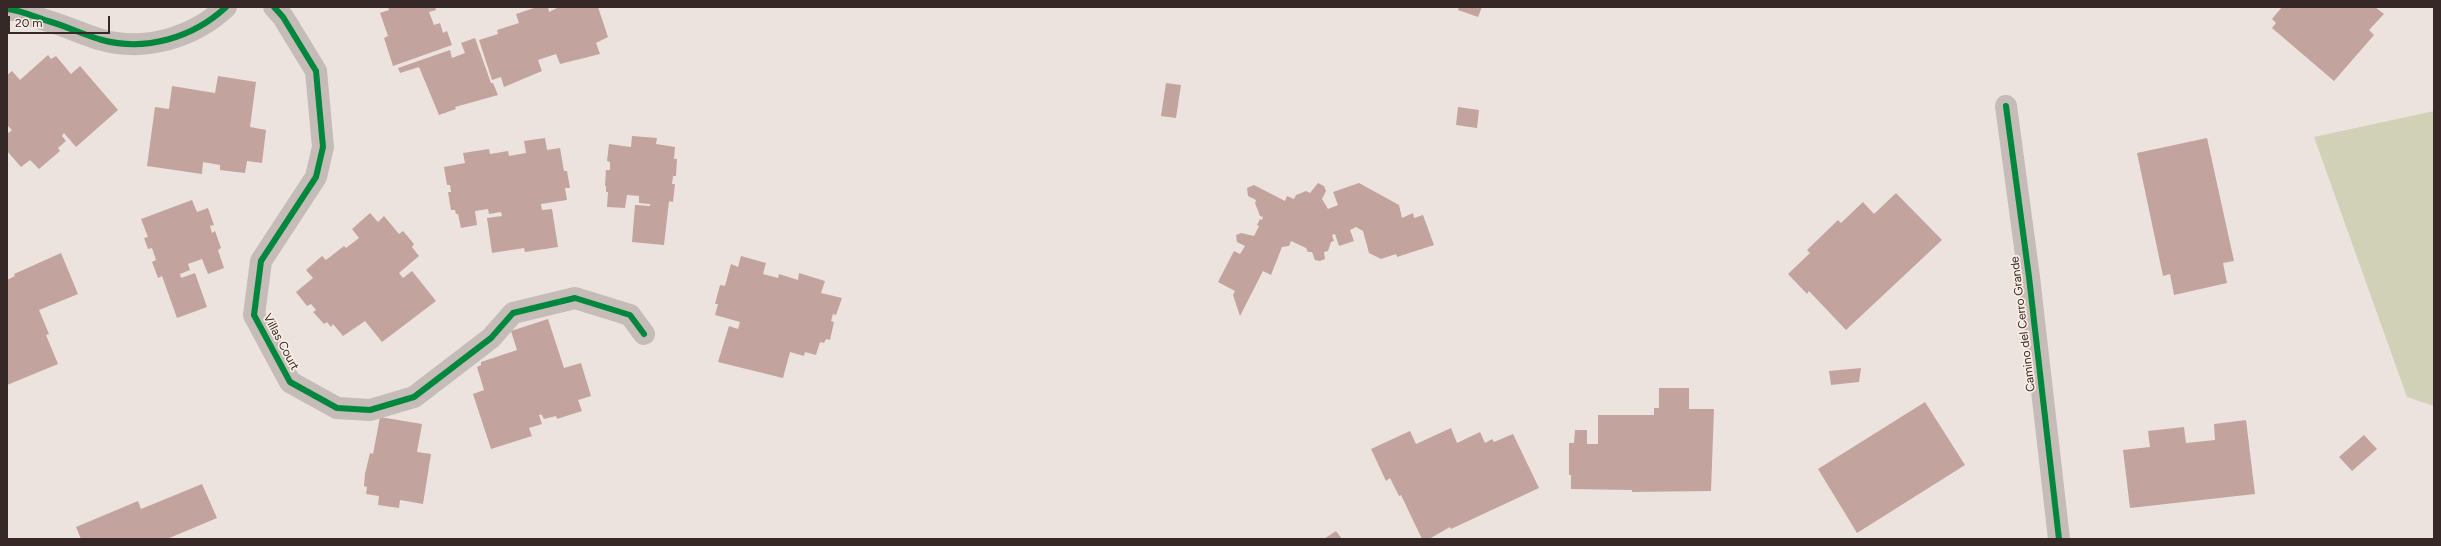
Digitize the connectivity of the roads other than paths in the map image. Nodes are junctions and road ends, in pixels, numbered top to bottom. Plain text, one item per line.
1 (226, 7) edge
2 (274, 7) edge
3 (7, 9) edge
4 (2006, 106) dead end
5 (644, 334) dead end
6 (2059, 539) edge

1 - 3 street
2 - 5 street, Villas Court
4 - 6 street, Camino del Cerro Grande

